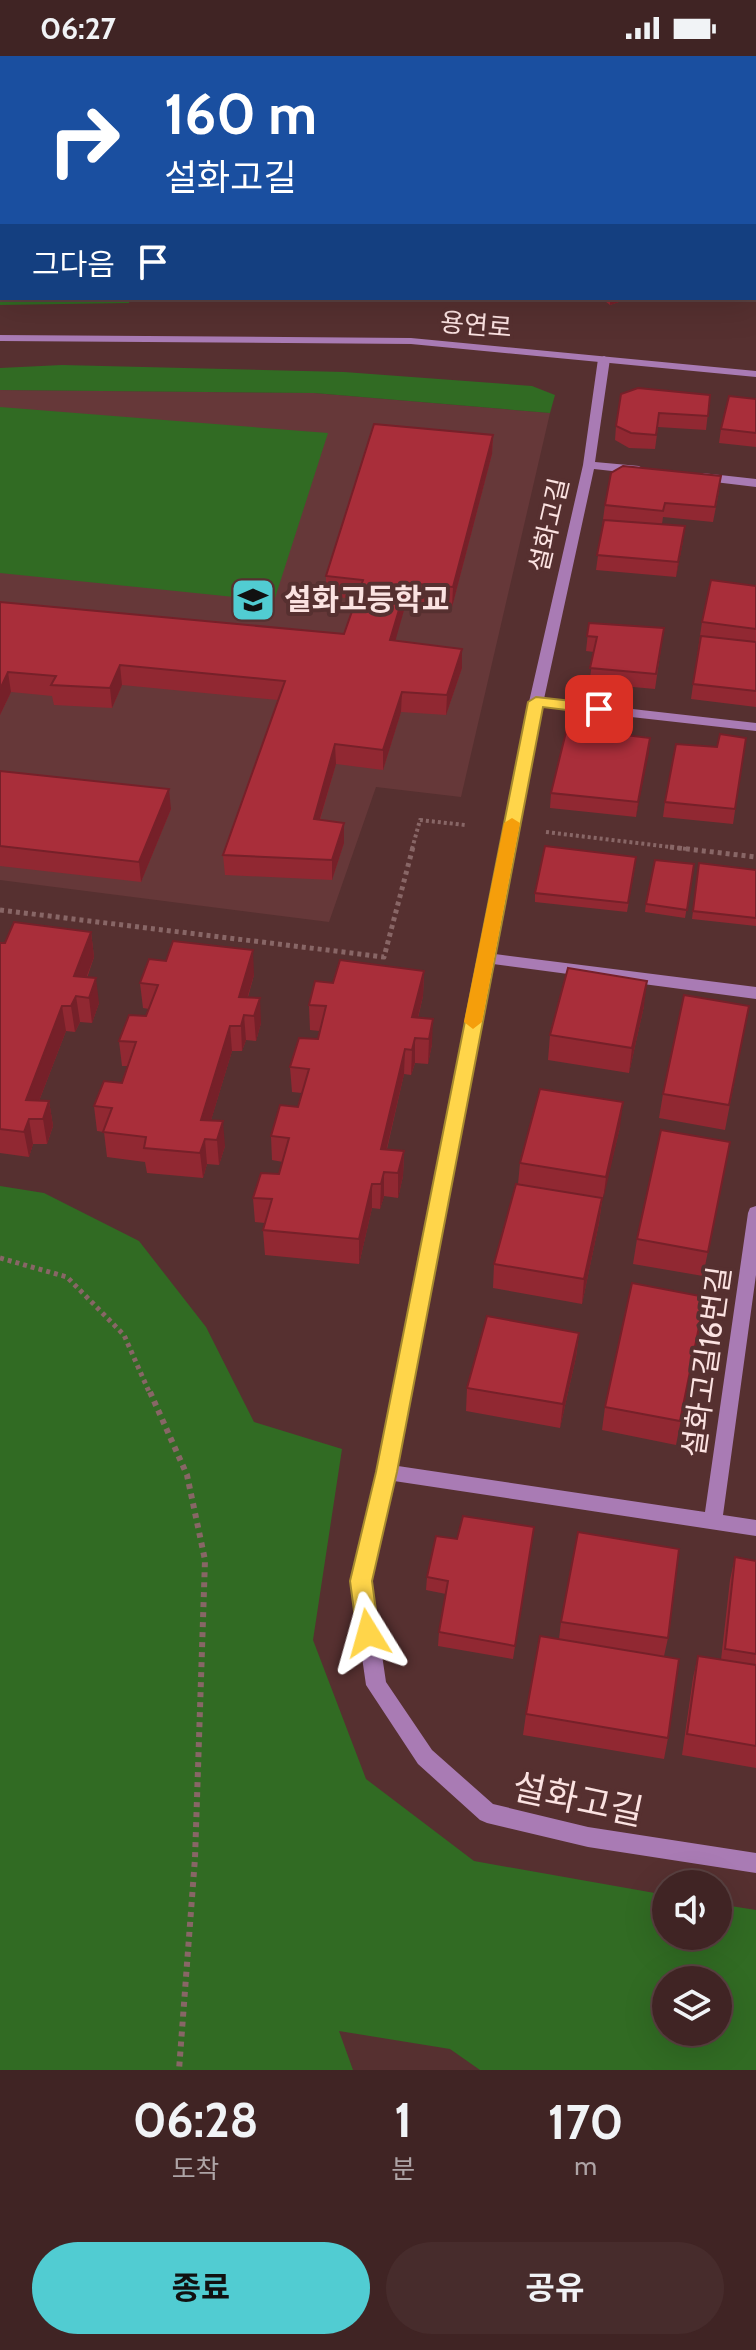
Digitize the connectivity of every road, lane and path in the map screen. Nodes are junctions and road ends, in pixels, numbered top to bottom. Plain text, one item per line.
1 (0, 338) edge
2 (604, 359) junction
3 (756, 374) edge
4 (589, 465) junction
5 (650, 471) edge
6 (680, 475) edge
7 (756, 483) edge
8 (536, 702) junction
9 (756, 727) edge
10 (465, 825) dead end
11 (538, 831) dead end
12 (756, 857) edge
13 (0, 910) edge
14 (485, 958) junction
15 (756, 993) edge
16 (756, 1213) edge
17 (0, 1258) edge
18 (387, 1472) junction
19 (713, 1520) junction
20 (756, 1528) edge
21 (756, 1863) edge
22 (179, 2070) edge

1 - 2 street, 용연로
2 - 3 street, 용연로
2 - 4 street, 설화고길
4 - 5 street
4 - 8 street, 설화고길
6 - 7 street
8 - 9 street
8 - 14 street, 설화고길
10 - 13 path
11 - 12 path
14 - 15 street
14 - 18 street, 설화고길
16 - 19 street, 설화고길16번길
17 - 22 path
18 - 19 street
18 - 21 street, 설화고길
19 - 20 street

